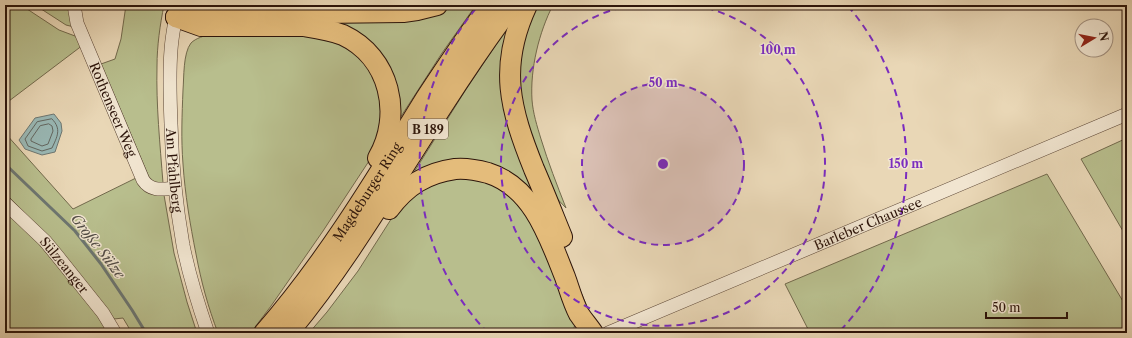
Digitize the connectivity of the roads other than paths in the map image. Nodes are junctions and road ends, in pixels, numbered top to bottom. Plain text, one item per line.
1 (74, 5) edge
2 (437, 5) edge
3 (490, 5) edge
4 (512, 5) edge
5 (527, 5) edge
6 (177, 11) edge
7 (1127, 114) edge
8 (175, 188) junction
9 (5, 203) edge
10 (353, 216) junction
11 (347, 256) junction
12 (115, 333) edge
13 (208, 333) edge
14 (264, 333) edge
15 (288, 333) edge
16 (595, 333) edge
17 (608, 333) edge

1 - 8 street, Rothenseer Weg
2 - 6 highway
3 - 10 highway, Magdeburger Ring / B 189
4 - 11 highway, Magdeburger Ring / B 189
5 - 16 highway
6 - 8 street, Am Pfahlberg
6 - 10 highway
7 - 17 street, Barleber Chaussee
8 - 13 street, Am Pfahlberg
9 - 12 street, Sülzeanger
10 - 14 highway, Magdeburger Ring / B 189
11 - 15 highway, Magdeburger Ring / B 189
11 - 16 highway

